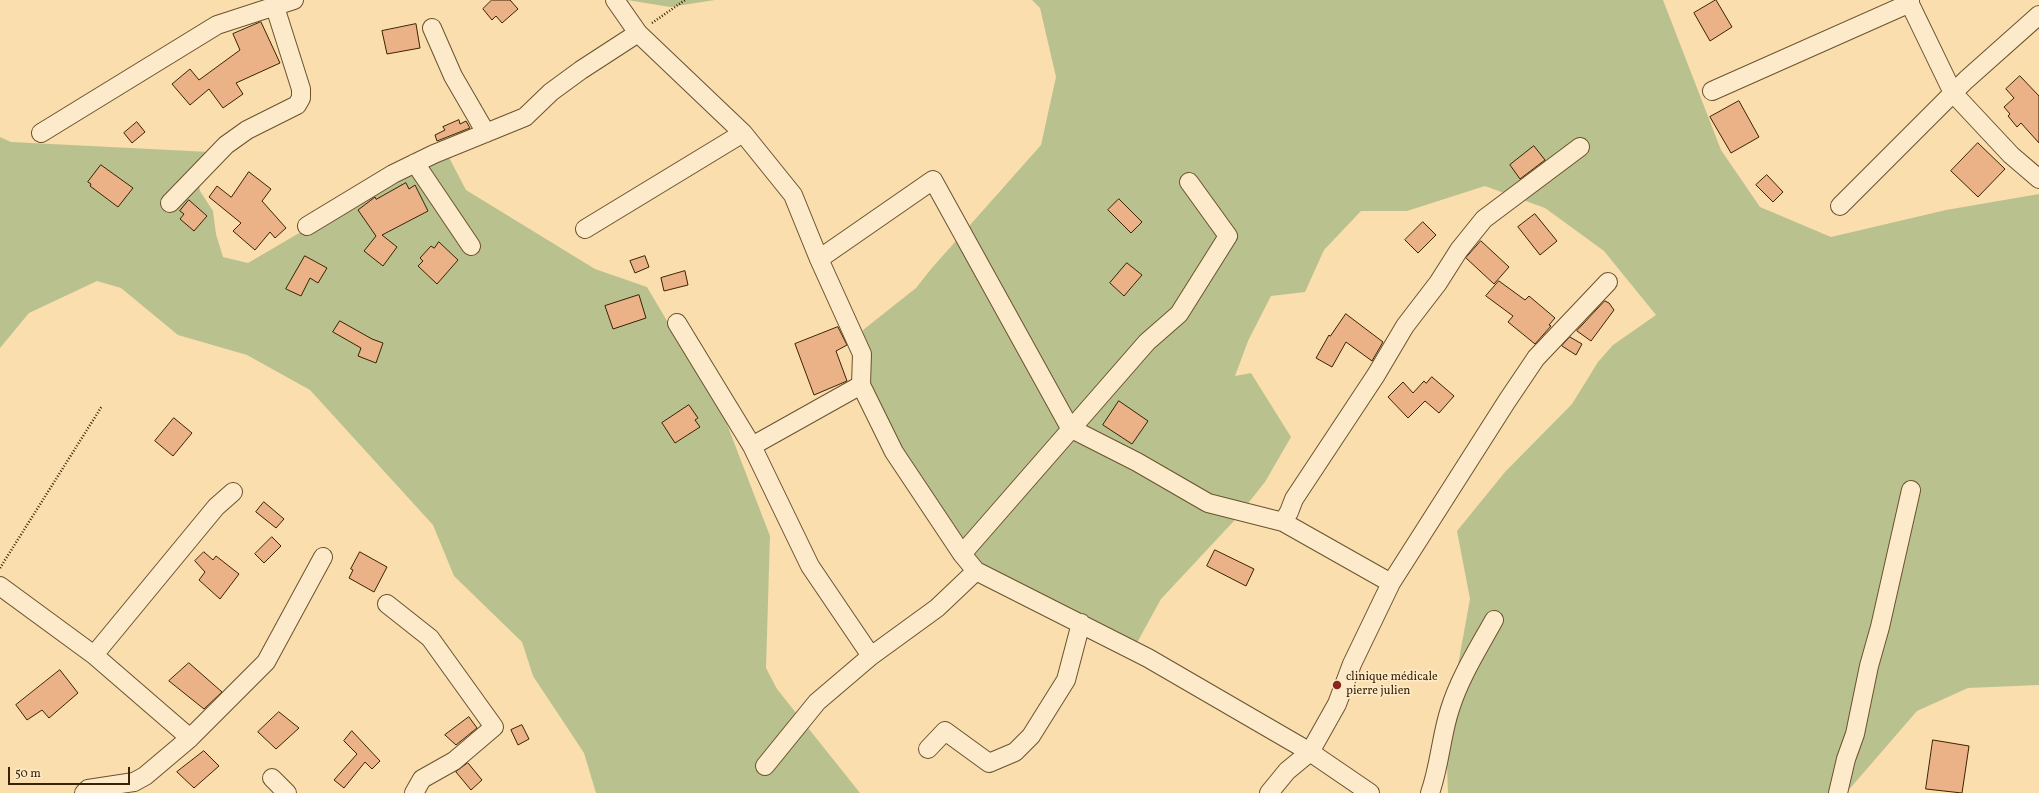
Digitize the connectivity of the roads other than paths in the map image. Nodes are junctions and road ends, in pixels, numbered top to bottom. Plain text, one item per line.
1 (294, 0) edge
2 (615, 0) edge
3 (1909, 1) edge
4 (275, 7) junction
5 (2039, 15) edge
6 (432, 28) dead end
7 (638, 33) junction
8 (1712, 91) dead end
9 (1953, 93) junction
10 (41, 133) dead end
11 (486, 133) junction
12 (743, 133) junction
13 (1580, 147) dead end
14 (415, 163) junction
15 (2039, 179) edge
16 (1189, 182) dead end
17 (170, 203) dead end
18 (1840, 206) dead end
19 (307, 226) dead end
20 (585, 229) dead end
21 (471, 246) dead end
22 (819, 259) junction
23 (1608, 282) dead end
24 (678, 323) dead end
25 (861, 385) junction
26 (1070, 428) junction
27 (752, 446) junction
28 (1911, 490) dead end
29 (233, 492) dead end
30 (1283, 522) junction
31 (962, 554) junction
32 (323, 557) dead end
33 (976, 570) junction
34 (1391, 583) junction
35 (0, 586) edge
36 (387, 604) dead end
37 (1494, 620) dead end
38 (1081, 624) junction
39 (94, 656) junction
40 (871, 656) junction
41 (190, 738) junction
42 (928, 749) dead end
43 (1310, 752) junction
44 (765, 766) dead end
45 (272, 778) dead end
46 (138, 787) edge
47 (84, 793) edge
48 (287, 793) edge
49 (414, 793) edge
50 (1269, 793) edge
51 (1370, 793) edge
52 (1430, 793) edge
53 (1838, 793) edge

1 - 4 street
2 - 7 street
3 - 8 street
3 - 9 street
4 - 10 street
4 - 17 street
5 - 9 street
6 - 11 street
7 - 11 street
7 - 12 street
9 - 15 street
9 - 18 street
11 - 14 street
12 - 20 street
12 - 22 street
13 - 30 street
14 - 19 street
14 - 21 street
16 - 26 street
22 - 25 street
22 - 26 street
23 - 34 street
24 - 27 street
25 - 27 street
25 - 31 street
26 - 30 street
26 - 31 street
27 - 40 street
28 - 53 street
29 - 39 street
30 - 34 street
31 - 33 street
32 - 41 street
33 - 38 street
33 - 40 street
34 - 43 street
35 - 39 street
36 - 49 street
37 - 52 street
38 - 42 street
38 - 43 street
39 - 41 street
40 - 44 street
41 - 46 street
43 - 50 street
43 - 51 street
45 - 48 street
46 - 47 street

